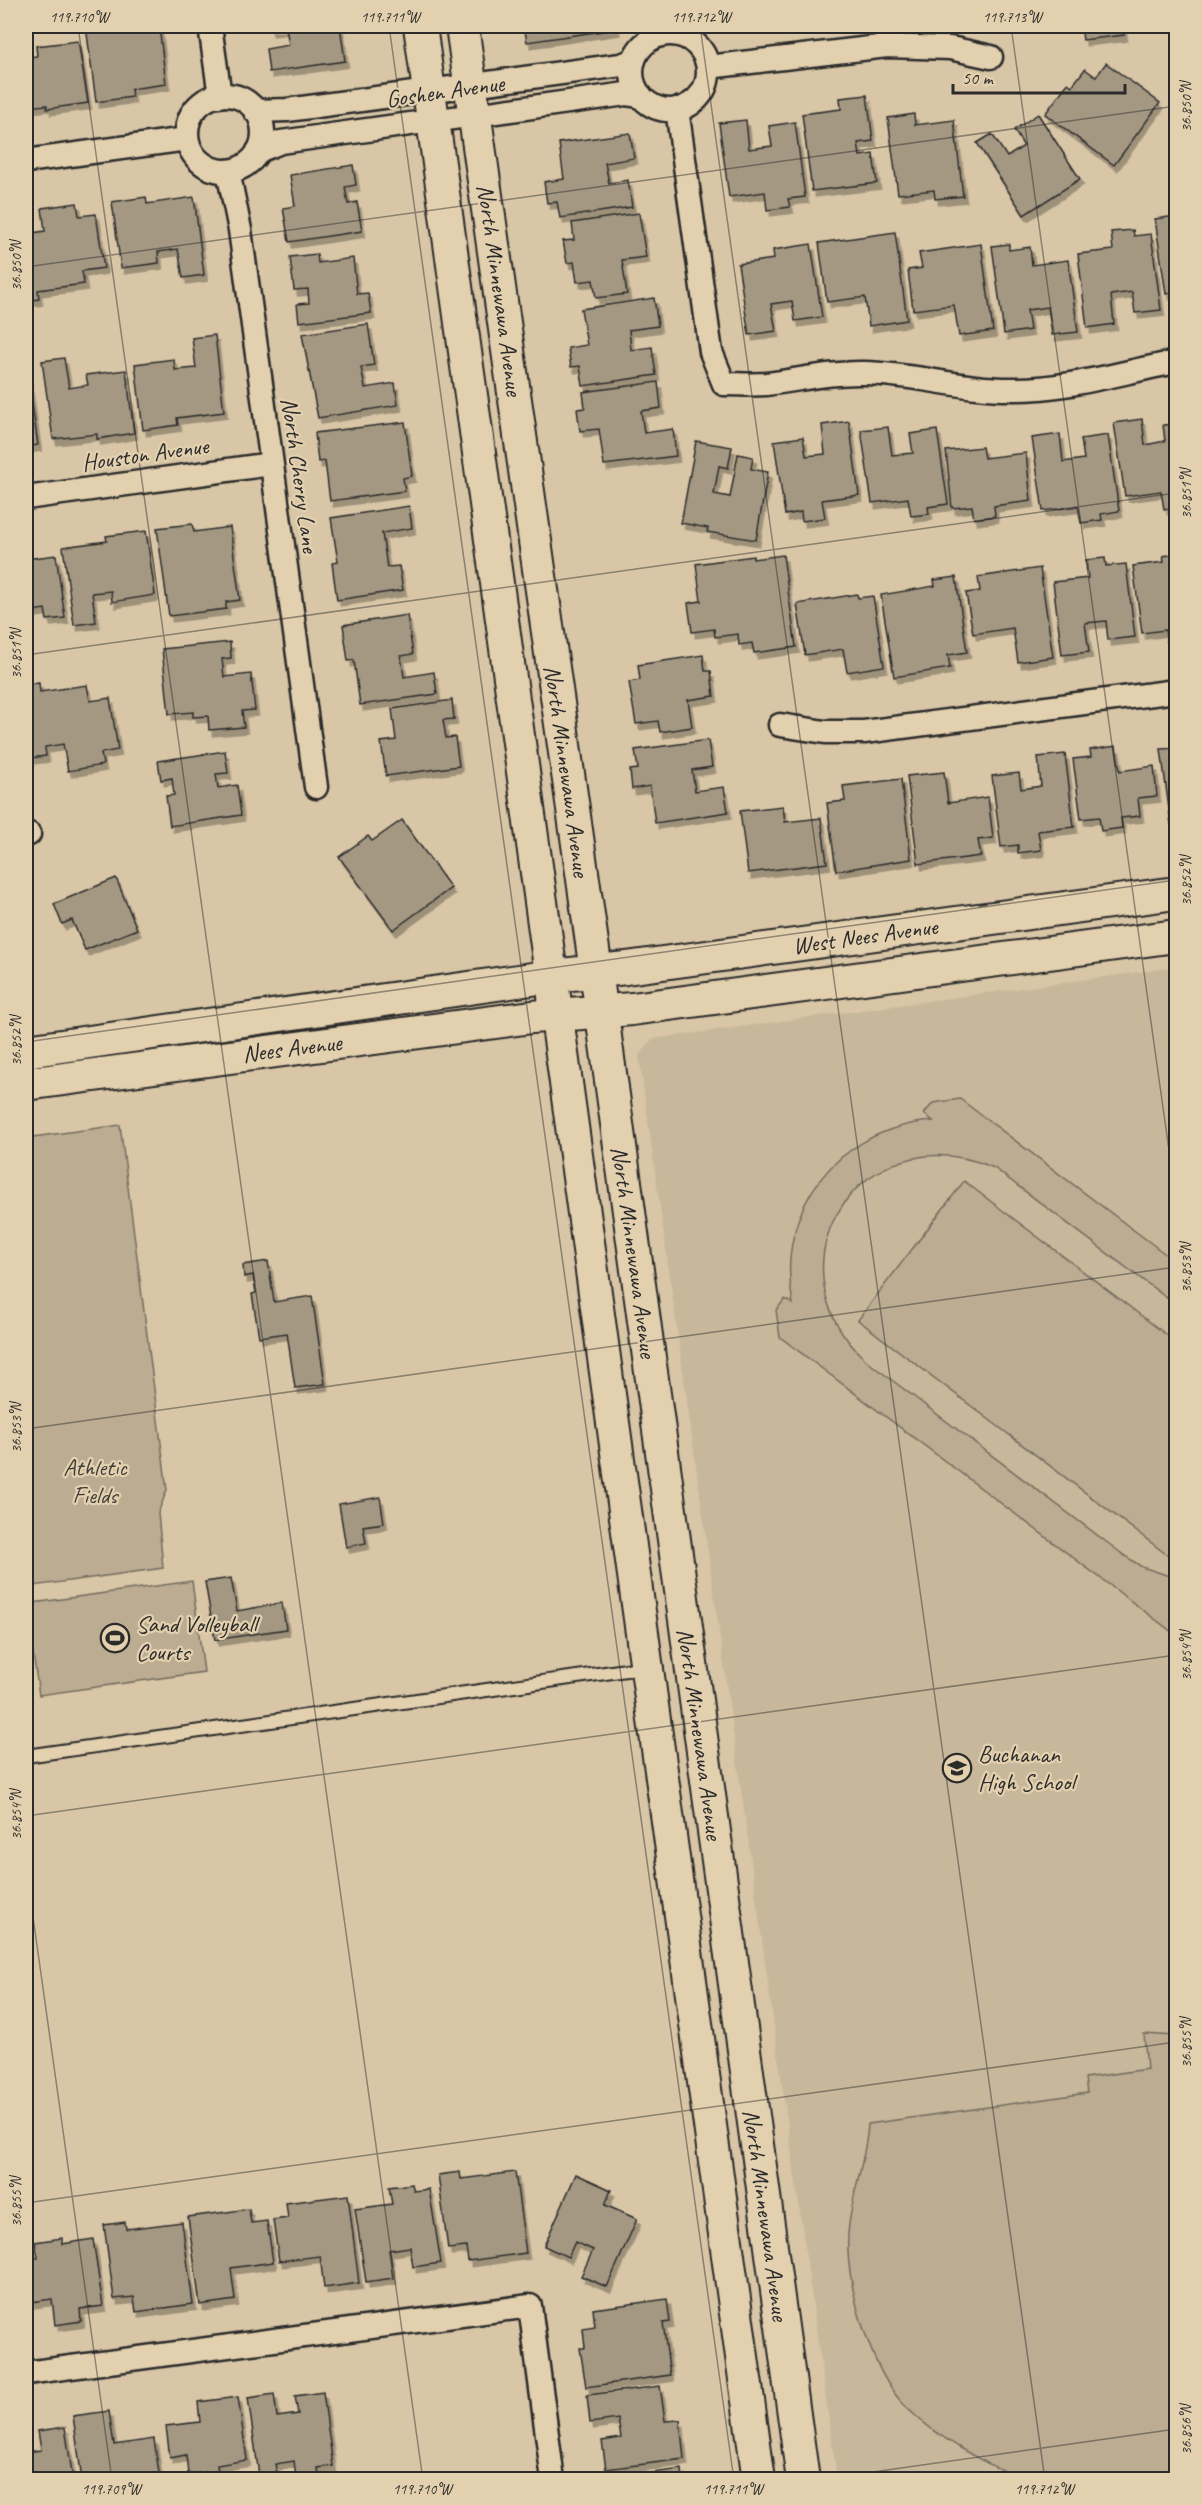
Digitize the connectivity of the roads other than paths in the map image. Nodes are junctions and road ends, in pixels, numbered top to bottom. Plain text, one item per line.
1 (210, 26) edge
2 (420, 26) edge
3 (462, 26) edge
4 (665, 30) edge
5 (991, 57) dead end
6 (634, 60) junction
7 (708, 67) junction
8 (220, 96) junction
9 (641, 96) junction
10 (473, 100) junction
11 (431, 106) junction
12 (677, 109) junction
13 (255, 111) junction
14 (187, 139) junction
15 (258, 151) junction
16 (26, 161) edge
17 (228, 171) junction
18 (1176, 362) edge
19 (272, 464) junction
20 (26, 498) edge
21 (1176, 691) edge
22 (780, 725) dead end
23 (316, 787) dead end
24 (1176, 893) edge
25 (1176, 936) edge
26 (596, 971) junction
27 (553, 976) junction
28 (600, 1011) junction
29 (558, 1015) junction
30 (26, 1051) edge
31 (26, 1084) edge
32 (690, 1661) junction
33 (648, 1666) junction
34 (26, 1756) edge
35 (26, 2373) edge
36 (553, 2480) edge
37 (759, 2480) edge
38 (803, 2480) edge

1 - 8 street
2 - 11 main road, North Minnewawa Avenue
3 - 10 main road, North Minnewawa Avenue
4 - 6 street
4 - 7 street
5 - 7 street
6 - 9 street
6 - 10 street, Goshen Avenue
7 - 12 street
8 - 13 street
8 - 14 street
9 - 10 street, Goshen Avenue
9 - 12 street
10 - 11 street, Goshen Avenue
10 - 26 main road, North Minnewawa Avenue
11 - 13 street, Goshen Avenue
11 - 15 street, Goshen Avenue
11 - 27 main road, North Minnewawa Avenue
12 - 18 street
13 - 15 street
14 - 16 street
14 - 17 street
15 - 17 street
17 - 19 street, North Cherry Lane
19 - 20 street, Houston Avenue
19 - 23 street, North Cherry Lane
21 - 22 street
24 - 26 main road, West Nees Avenue
25 - 28 main road, West Nees Avenue
26 - 27 main road, West Nees Avenue
26 - 28 main road, North Minnewawa Avenue
27 - 29 main road, North Minnewawa Avenue
27 - 30 main road, Nees Avenue
28 - 29 main road, West Nees Avenue
28 - 32 main road, North Minnewawa Avenue
29 - 31 main road, Nees Avenue
29 - 33 main road, North Minnewawa Avenue
32 - 33 main road
32 - 38 main road, North Minnewawa Avenue
33 - 34 lane
33 - 37 main road, North Minnewawa Avenue
35 - 36 street

